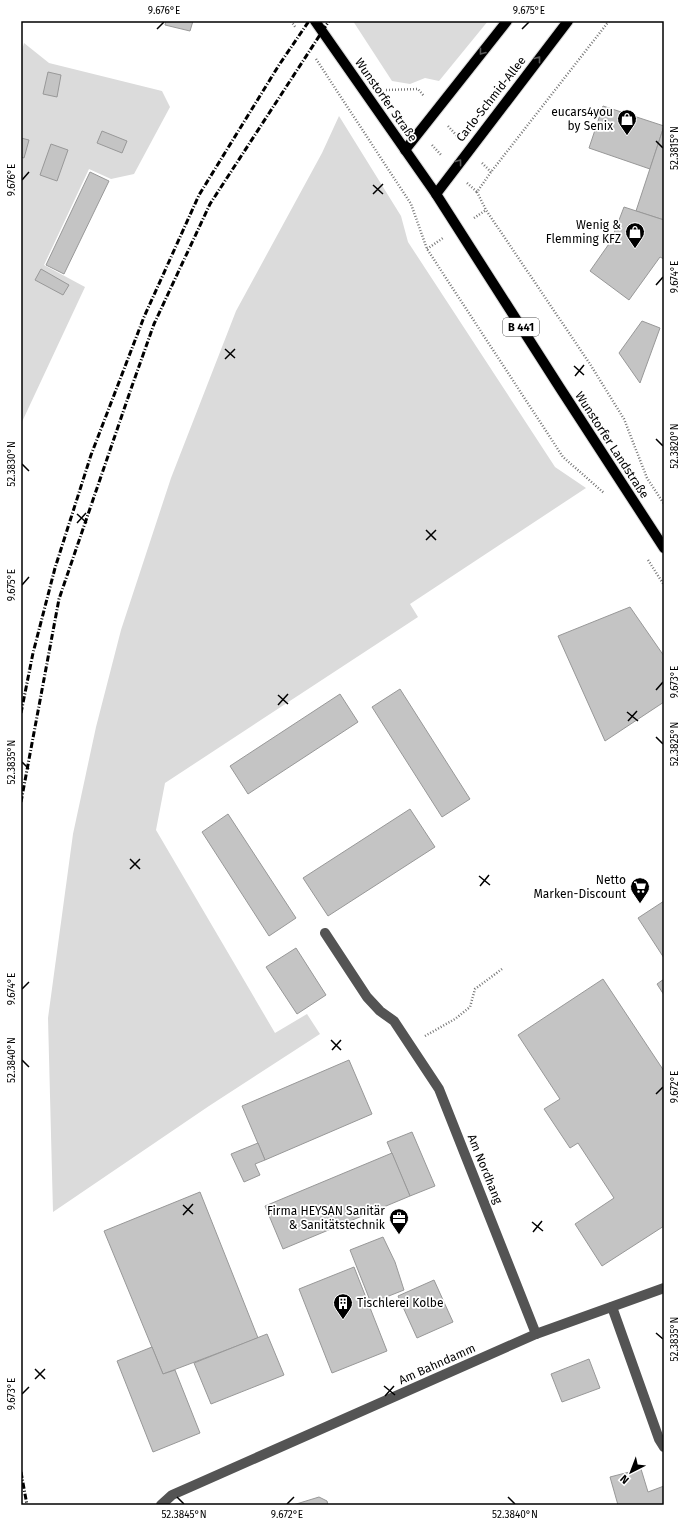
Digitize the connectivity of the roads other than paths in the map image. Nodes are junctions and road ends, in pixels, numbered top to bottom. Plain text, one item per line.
1 (315, 21) edge
2 (506, 21) edge
3 (568, 21) edge
4 (405, 150) junction
5 (436, 194) junction
6 (664, 548) edge
7 (325, 933) dead end
8 (664, 1288) edge
9 (612, 1307) junction
10 (536, 1334) junction
11 (664, 1447) edge
12 (161, 1505) edge

1 - 4 main road, Wunstorfer Straße / B 441
2 -> 4 main road
5 -> 3 main road, Carlo-Schmid-Allee
4 - 5 main road, Wunstorfer Straße / B 441
5 - 6 main road, Wunstorfer Landstraße / B 441
7 - 10 street, Am Nordhang
8 - 9 street, Am Bahndamm
9 - 10 street, Am Bahndamm
9 - 11 street
10 - 12 street, Am Bahndamm

